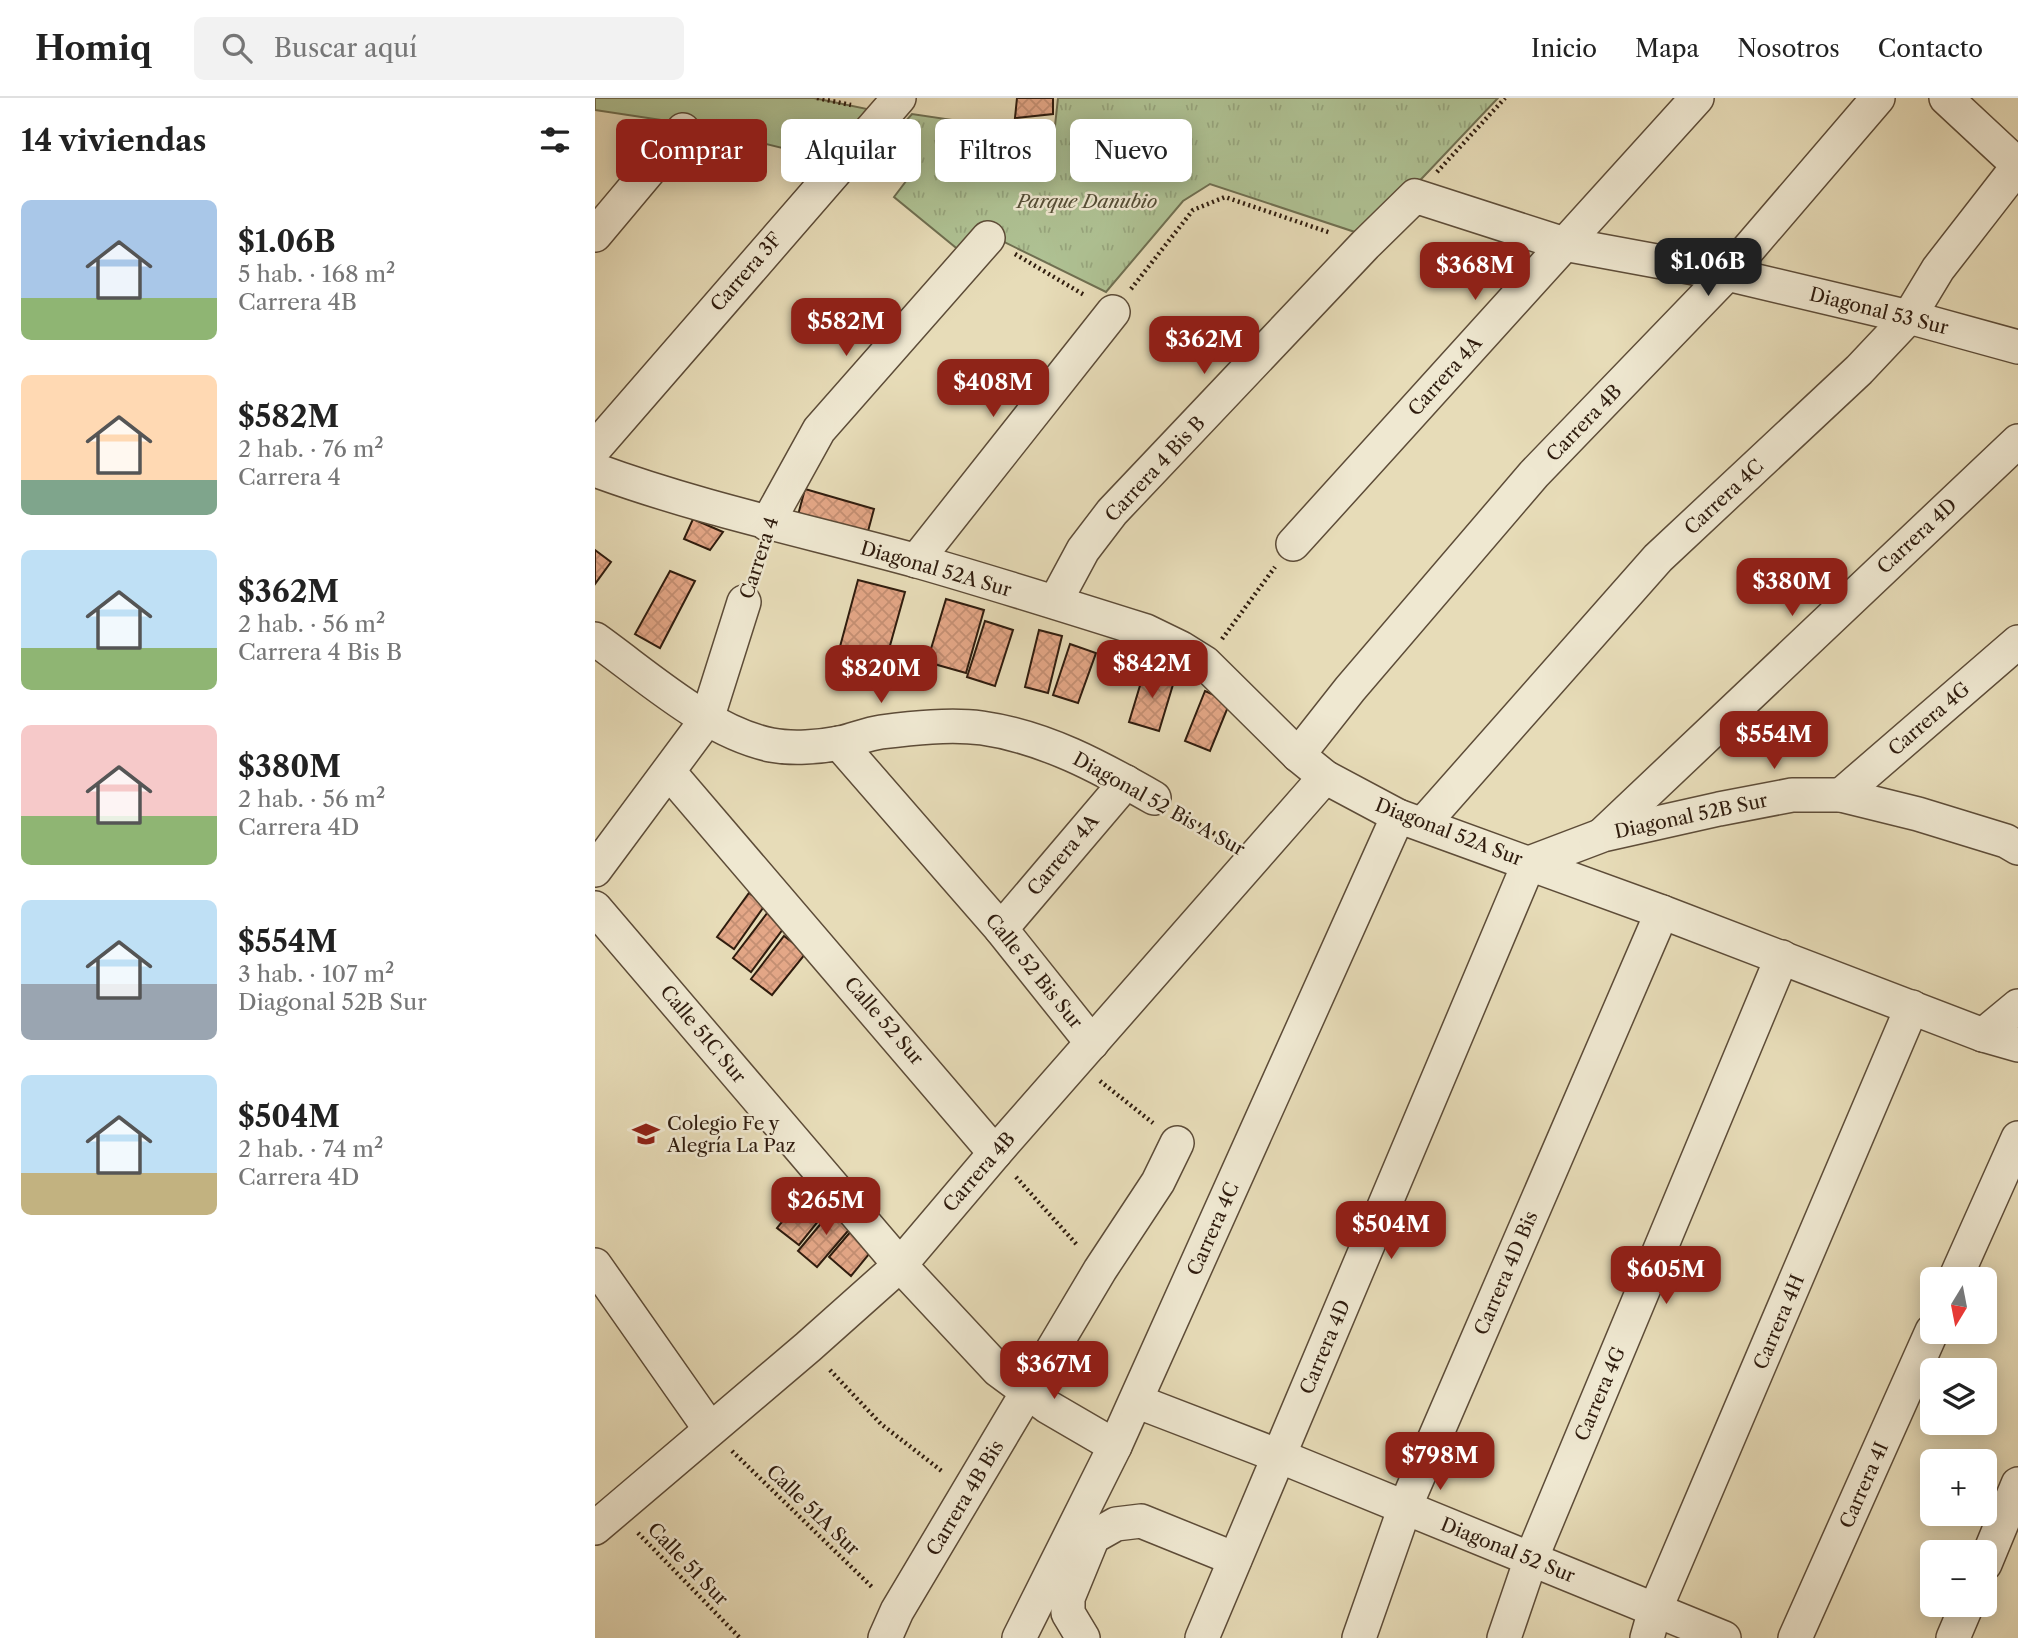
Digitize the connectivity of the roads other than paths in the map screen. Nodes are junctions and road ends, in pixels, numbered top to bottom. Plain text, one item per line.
1 (899, 98) edge
2 (1697, 98) edge
3 (1878, 98) edge
4 (1946, 98) edge
5 (2018, 165) edge
6 (639, 182) edge
7 (1415, 196) joint
8 (595, 235) edge
9 (988, 238) road end
10 (1564, 244) junction
11 (1727, 274) junction
12 (1113, 312) road end
13 (1909, 317) junction
14 (2018, 347) edge
15 (2018, 441) edge
16 (595, 448) edge
17 (595, 470) edge
18 (767, 524) junction
19 (1293, 544) road end
20 (916, 561) junction
21 (744, 602) road end
22 (1055, 603) junction
23 (595, 639) edge
24 (2018, 642) edge
25 (707, 719) junction
26 (839, 743) junction
27 (1298, 755) junction
28 (669, 772) junction
29 (1325, 777) junction
30 (1140, 790) joint
31 (1841, 795) junction
32 (1410, 820) junction
33 (1603, 835) junction
34 (2018, 848) edge
35 (1529, 863) junction
36 (595, 870) edge
37 (595, 908) edge
38 (1662, 912) junction
39 (1001, 929) junction
40 (1782, 957) junction
41 (2018, 1006) edge
42 (1912, 1007) junction
43 (1983, 1035) junction
44 (1092, 1043) junction
45 (2018, 1045) edge
46 (2018, 1138) edge
47 (1177, 1143) road end
48 (995, 1153) junction
49 (595, 1265) edge
50 (900, 1265) junction
51 (1960, 1267) edge
52 (1926, 1344) edge
53 (1028, 1392) junction
54 (1136, 1401) junction
55 (710, 1429) junction
56 (1115, 1446) junction
57 (1279, 1456) junction
58 (2018, 1484) edge
59 (1405, 1507) junction
60 (605, 1519) edge
61 (2010, 1522) edge
62 (1997, 1544) edge
63 (1235, 1559) junction
64 (1531, 1559) junction
65 (1962, 1617) edge
66 (1651, 1624) edge
67 (891, 1625) edge
68 (1019, 1638) edge
69 (1083, 1638) edge
70 (1202, 1638) edge
71 (1359, 1638) edge
72 (1504, 1638) edge
73 (1724, 1638) edge
74 (1795, 1638) edge
75 (1953, 1638) edge

1 - 16 street, Carrera 3F
2 - 10 street, Carrera 4A
3 - 11 street, Carrera 4B
4 - 5 street
5 - 13 street, Carrera 4C
6 - 8 street
7 - 10 street, Diagonal 53 Sur
7 - 22 street, Carrera 4 Bis B
9 - 18 street, Carrera 4
10 - 11 street, Diagonal 53 Sur
10 - 19 street, Carrera 4A
11 - 13 street, Diagonal 53 Sur
11 - 27 street, Carrera 4B
12 - 20 street
13 - 14 street, Diagonal 53 Sur
13 - 32 street, Carrera 4C
15 - 33 street, Carrera 4D
17 - 18 street, Diagonal 52A Sur
18 - 20 street, Diagonal 52A Sur
20 - 22 street, Diagonal 52A Sur
21 - 25 street, Carrera 4
22 - 27 street, Diagonal 52A Sur
23 - 25 street, Diagonal 52 Bis A Sur
24 - 31 street, Carrera 4G
25 - 26 street, Diagonal 52 Bis A Sur
25 - 28 street, Carrera 4
26 - 30 street, Diagonal 52 Bis A Sur
26 - 39 street, Calle 52 Bis Sur
27 - 29 street, Diagonal 52A Sur
28 - 36 street, Carrera 4
28 - 48 street, Calle 52 Sur
29 - 32 street, Diagonal 52A Sur
29 - 44 street, Carrera 4B
30 - 39 street, Carrera 4A
31 - 33 street, Diagonal 52B Sur
31 - 34 street, Diagonal 52B Sur
32 - 35 street, Diagonal 52A Sur
32 - 54 street, Carrera 4C
33 - 35 street, Diagonal 52B Sur
35 - 38 street, Diagonal 52A Sur
35 - 57 street, Carrera 4D
37 - 50 street, Calle 51C Sur
38 - 40 street, Diagonal 52A Sur
38 - 59 street, Carrera 4D Bis
39 - 44 street, Calle 52 Bis Sur
40 - 42 street, Diagonal 52A Sur
40 - 64 street, Carrera 4G
41 - 43 street
42 - 43 street, Diagonal 52A Sur
42 - 66 street, Carrera 4H
43 - 45 street, Diagonal 52A Sur
44 - 48 street, Carrera 4B
46 - 51 street
47 - 53 street, Carrera 4B Bis
48 - 50 street, Carrera 4B
49 - 55 street
50 - 53 street, Calle 51C Sur
50 - 55 street, Carrera 4B
52 - 74 street, Carrera 4I
53 - 56 street, Calle 51C Sur
53 - 67 street, Carrera 4B Bis
54 - 56 street, Carrera 4C
54 - 57 street, Diagonal 52 Sur
55 - 60 street, Carrera 4B
56 - 68 street, Carrera 4C
57 - 59 street, Diagonal 52 Sur
57 - 63 street, Carrera 4D
58 - 61 street
59 - 64 street, Diagonal 52 Sur
59 - 71 street, Carrera 4D Bis
61 - 62 street
63 - 69 street
63 - 70 street, Carrera 4D
64 - 66 street, Diagonal 52 Sur
64 - 72 street, Carrera 4G
65 - 75 street
66 - 73 street, Diagonal 52 Sur

